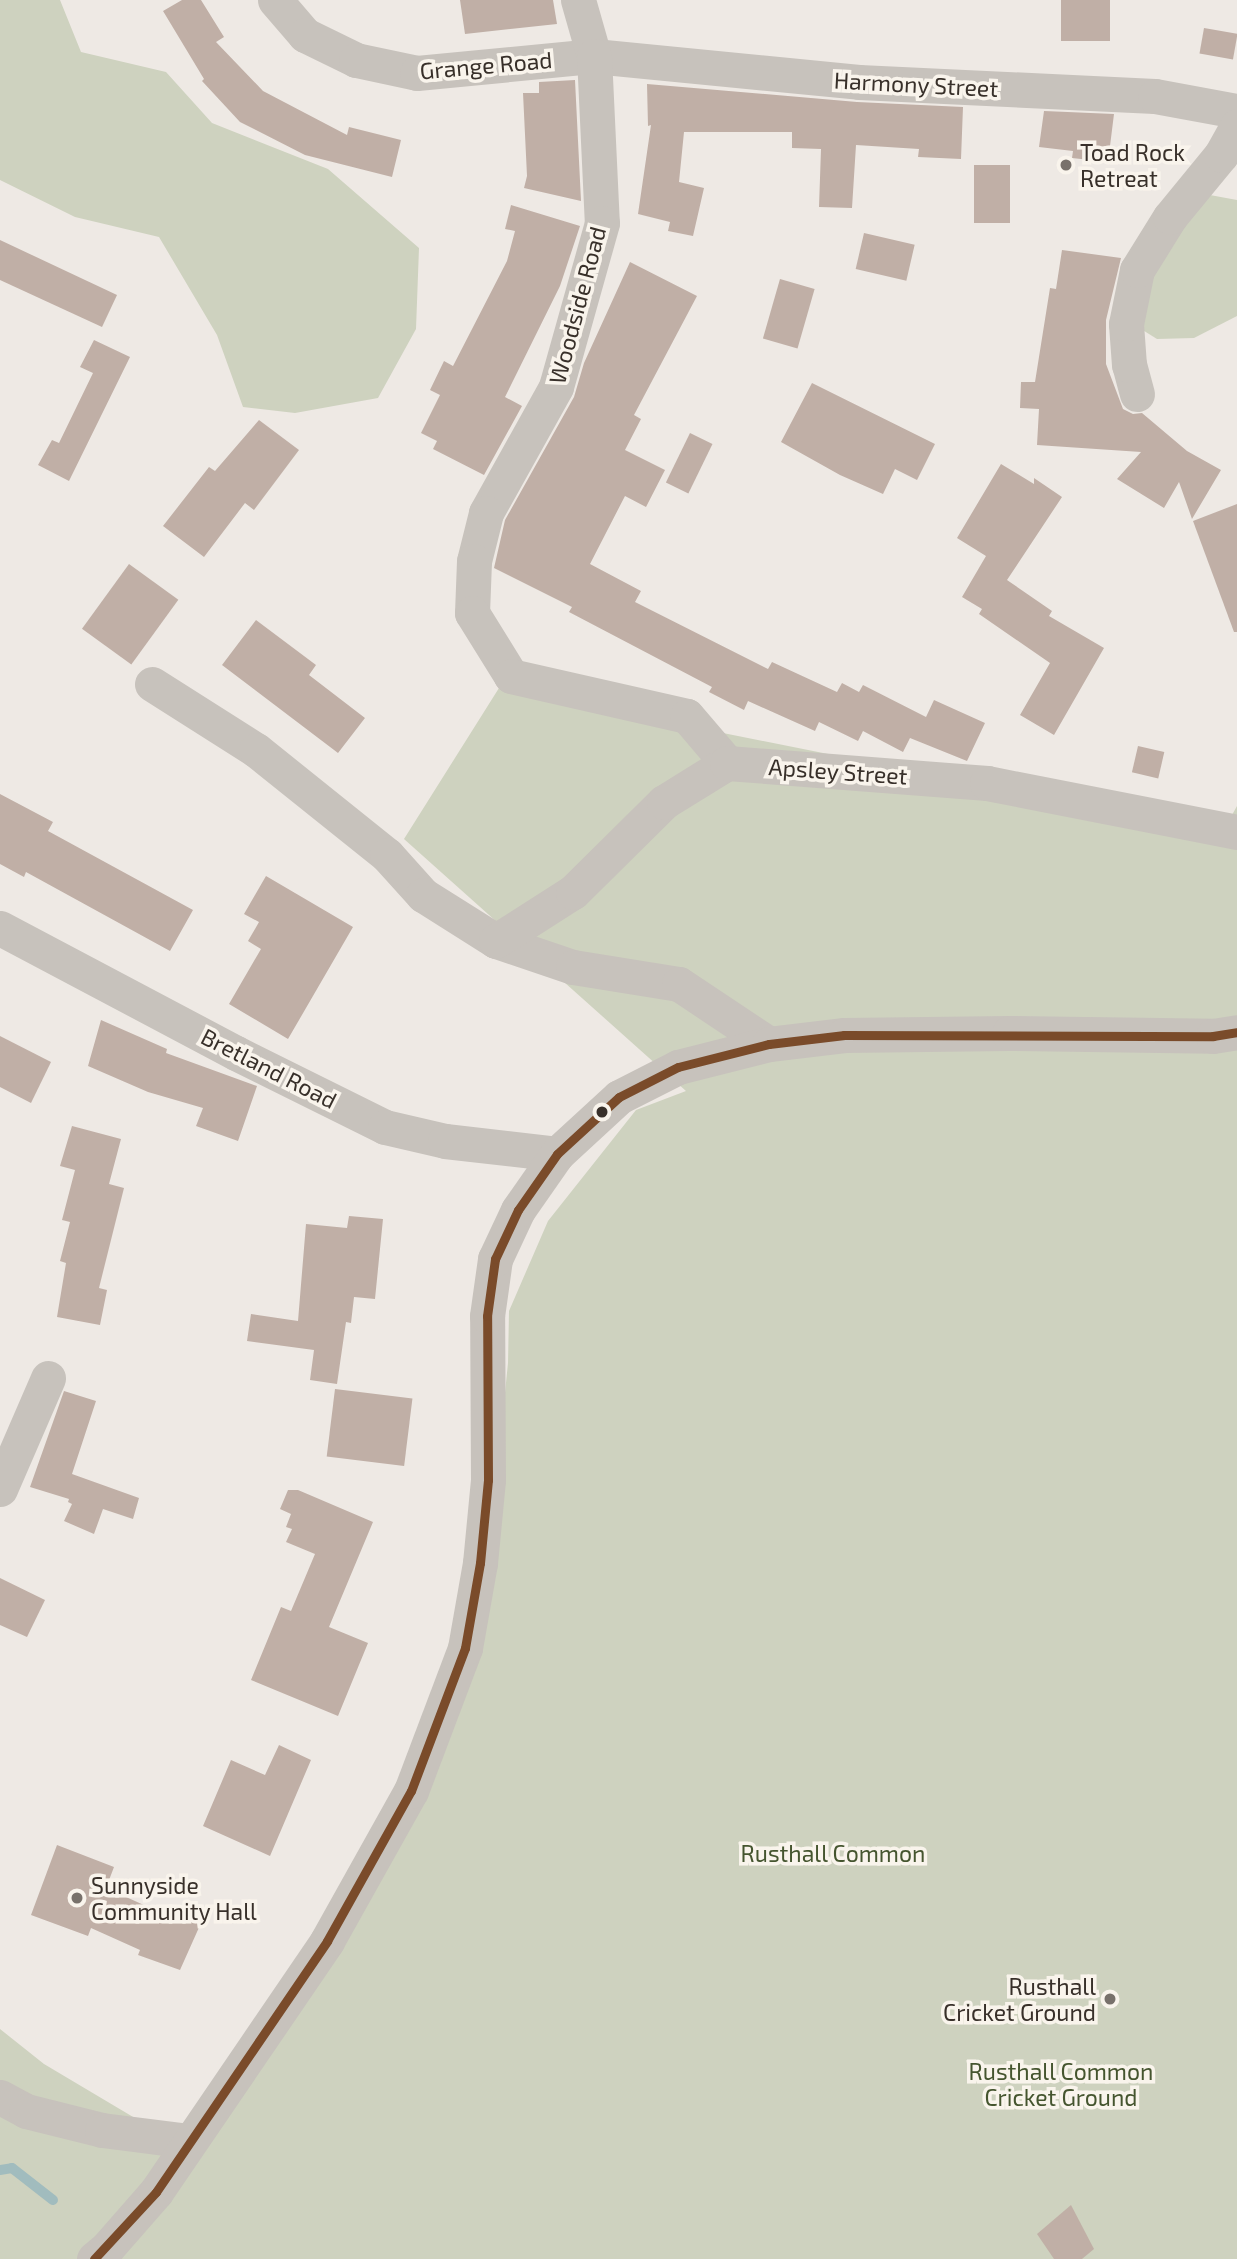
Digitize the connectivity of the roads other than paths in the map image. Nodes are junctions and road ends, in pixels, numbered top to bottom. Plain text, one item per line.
1 (275, 0) edge
2 (578, 0) edge
3 (594, 56) junction
4 (1237, 111) edge
5 (1237, 126) edge
6 (1136, 394) dead end
7 (152, 684) dead end
8 (727, 763) junction
9 (1237, 832) edge
10 (0, 928) edge
11 (496, 941) junction
12 (1237, 1032) edge
13 (769, 1044) junction
14 (557, 1154) junction
15 (48, 1378) dead end
16 (0, 1489) edge
17 (0, 2097) edge
18 (188, 2141) junction
19 (94, 2259) edge

1 - 3 street, Grange Road
2 - 3 street, Woodside Road
3 - 4 street, Harmony Street
3 - 8 street, Woodside Road
5 - 6 street
7 - 11 street
8 - 9 street, Apsley Street
8 - 11 street
10 - 14 street, Bretland Road
11 - 13 street
12 - 13 street
13 - 14 street
14 - 18 street
15 - 16 street
17 - 18 street
18 - 19 street

